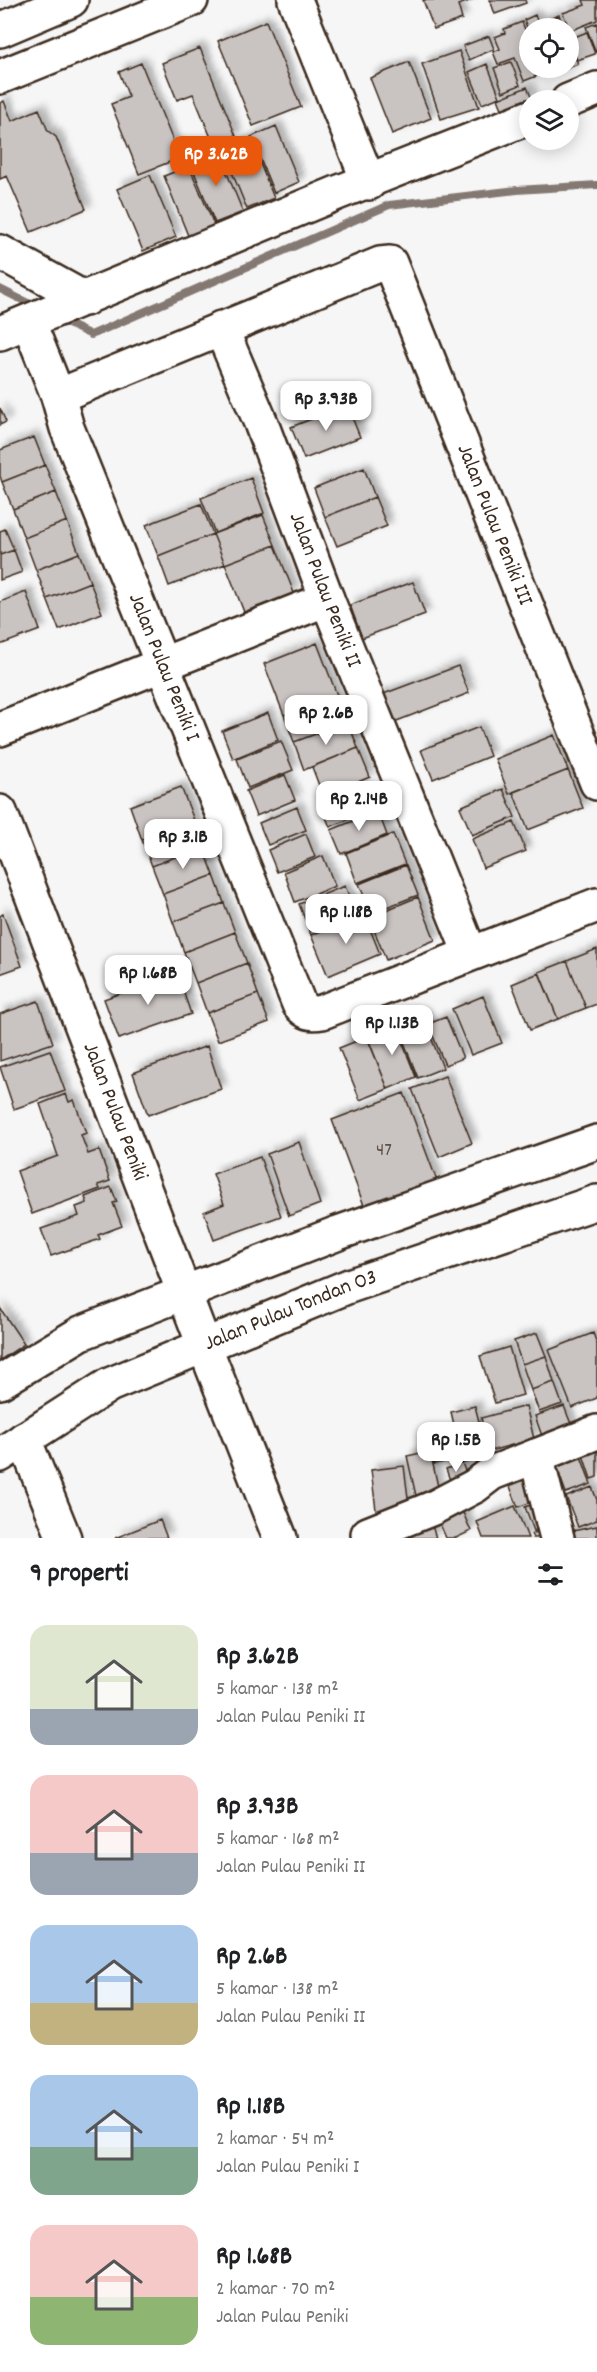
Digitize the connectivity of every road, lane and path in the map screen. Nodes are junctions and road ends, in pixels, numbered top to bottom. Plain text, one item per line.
1 (191, 0) edge
2 (295, 0) edge
3 (63, 3) edge
4 (0, 30) edge
5 (0, 76) edge
6 (597, 89) edge
7 (579, 96) edge
8 (519, 122) edge
9 (369, 183) junction
10 (0, 252) edge
11 (80, 301) junction
12 (24, 324) edge
13 (221, 328) junction
14 (58, 396) junction
15 (327, 599) junction
16 (161, 665) junction
17 (0, 729) edge
18 (597, 783) edge
19 (0, 812) edge
20 (597, 905) edge
21 (470, 953) junction
22 (597, 1142) edge
23 (597, 1203) edge
24 (184, 1294) junction
25 (204, 1346) junction
26 (0, 1382) edge
27 (597, 1432) edge
28 (12, 1447) edge
29 (536, 1456) junction
30 (368, 1534) dead end
31 (64, 1538) edge
32 (280, 1538) edge
33 (557, 1538) edge

1 - 5 street
2 - 9 street
3 - 4 street
6 - 7 street
8 - 9 street
9 - 11 street
10 - 11 street
11 - 12 street
12 - 14 street, Jalan Pulau Peniki I
13 - 14 street
13 - 15 street, Jalan Pulau Peniki II
13 - 18 street, Jalan Pulau Peniki III
14 - 16 street, Jalan Pulau Peniki I
15 - 16 street
15 - 21 street, Jalan Pulau Peniki II
16 - 17 street
16 - 21 street, Jalan Pulau Peniki I
19 - 24 street, Jalan Pulau Peniki
20 - 21 street
22 - 24 street
23 - 25 street, Jalan Pulau Tondan O3
24 - 25 street, Jalan Pulau Peniki
24 - 26 street
25 - 28 street, Jalan Pulau Tondan O3
25 - 32 street, Jalan Pulau Peniki
27 - 29 street
28 - 31 street
29 - 30 street
29 - 33 street

